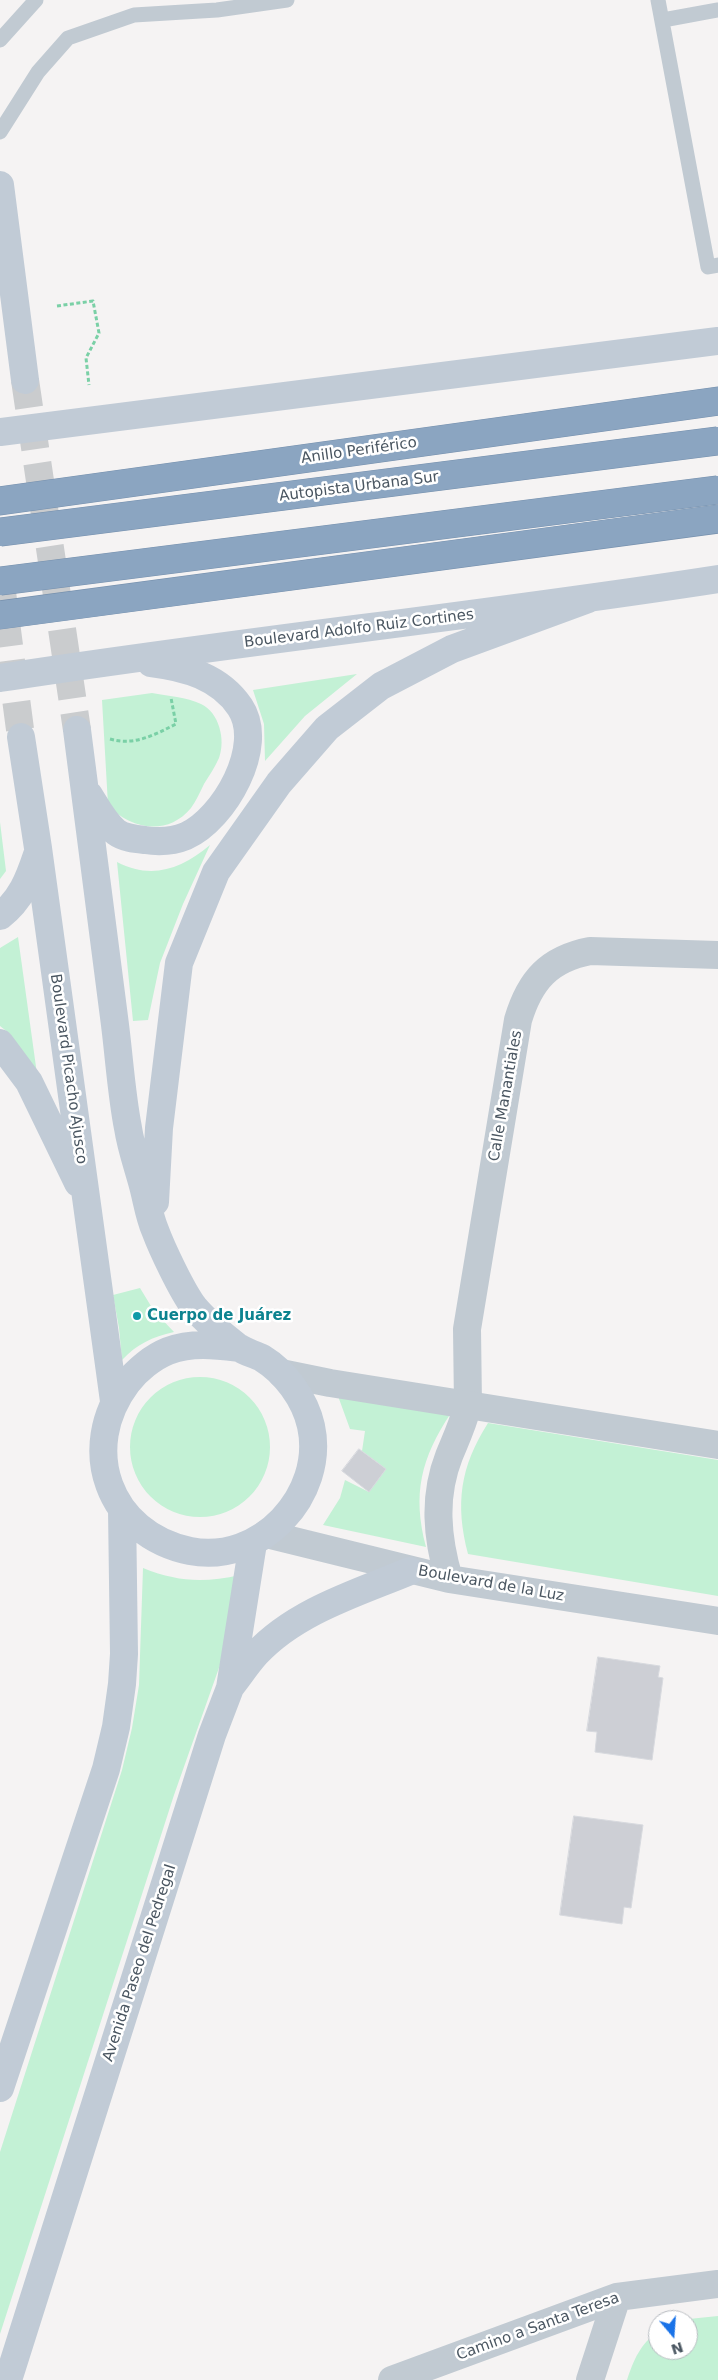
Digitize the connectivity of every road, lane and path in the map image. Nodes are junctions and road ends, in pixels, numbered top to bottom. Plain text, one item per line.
1 (36, 0) edge
2 (287, 0) edge
3 (658, 0) edge
4 (718, 10) edge
5 (663, 20) junction
6 (0, 40) edge
7 (0, 132) edge
8 (0, 186) edge
9 (718, 265) edge
10 (57, 306) dead end
11 (718, 341) edge
12 (25, 380) tunnel mouth
13 (89, 385) dead end
14 (718, 401) edge
15 (0, 432) edge
16 (718, 441) edge
17 (718, 490) edge
18 (0, 501) edge
19 (718, 519) edge
20 (0, 532) edge
21 (718, 580) edge
22 (0, 581) edge
23 (588, 600) junction
24 (0, 615) edge
25 (107, 661) junction
26 (0, 678) edge
27 (171, 694) dead end
28 (77, 730) tunnel mouth
29 (21, 737) tunnel mouth
30 (106, 738) dead end
31 (85, 788) junction
32 (38, 848) junction
33 (0, 916) edge
34 (718, 955) edge
35 (0, 1043) edge
36 (86, 1199) junction
37 (154, 1229) junction
38 (240, 1348) junction
39 (281, 1373) junction
40 (114, 1401) junction
41 (468, 1406) junction
42 (718, 1445) edge
43 (122, 1509) junction
44 (260, 1539) junction
45 (410, 1571) junction
46 (449, 1579) junction
47 (718, 1621) edge
48 (230, 1688) junction
49 (8, 2039) edge
50 (0, 2088) edge
51 (718, 2284) edge
52 (617, 2297) junction
53 (8, 2380) edge
54 (392, 2380) edge
55 (590, 2380) edge

1 - 6 lane
2 - 7 lane
3 - 5 lane
4 - 5 lane
5 - 9 lane
8 - 12 main road
10 - 13 path
11 - 15 main road
14 - 18 highway, Anillo Periférico
16 - 20 highway, Autopista Urbana Sur, bridge
17 - 22 highway, bridge
19 - 24 highway
21 - 23 main road, Boulevard Adolfo Ruiz Cortines
23 - 25 main road, Boulevard Adolfo Ruiz Cortines
23 - 37 main road
25 - 26 main road, Boulevard Adolfo Ruiz Cortines
25 - 31 main road
27 - 30 path
28 - 31 main road
29 - 32 main road, Boulevard Picacho Ajusco
31 - 37 main road
32 - 33 main road
32 - 36 main road, Boulevard Picacho Ajusco
34 - 41 street, Calle Manantiales
35 - 36 main road
36 - 40 main road, Boulevard Picacho Ajusco
37 - 38 main road
38 - 39 main road
38 - 40 main road
39 - 41 street
39 - 44 main road
40 - 43 main road
41 - 42 street
41 - 46 street, Calle Manantiales
43 - 44 main road
43 - 49 main road
44 - 45 street, Boulevard de la Luz
44 - 48 main road, Avenida Paseo del Pedregal
45 - 46 street, Boulevard de la Luz
45 - 48 main road
46 - 47 street, Boulevard de la Luz
48 - 53 main road, Avenida Paseo del Pedregal
49 - 50 main road
51 - 52 street, Camino a Santa Teresa
52 - 54 street, Camino a Santa Teresa
52 - 55 street

